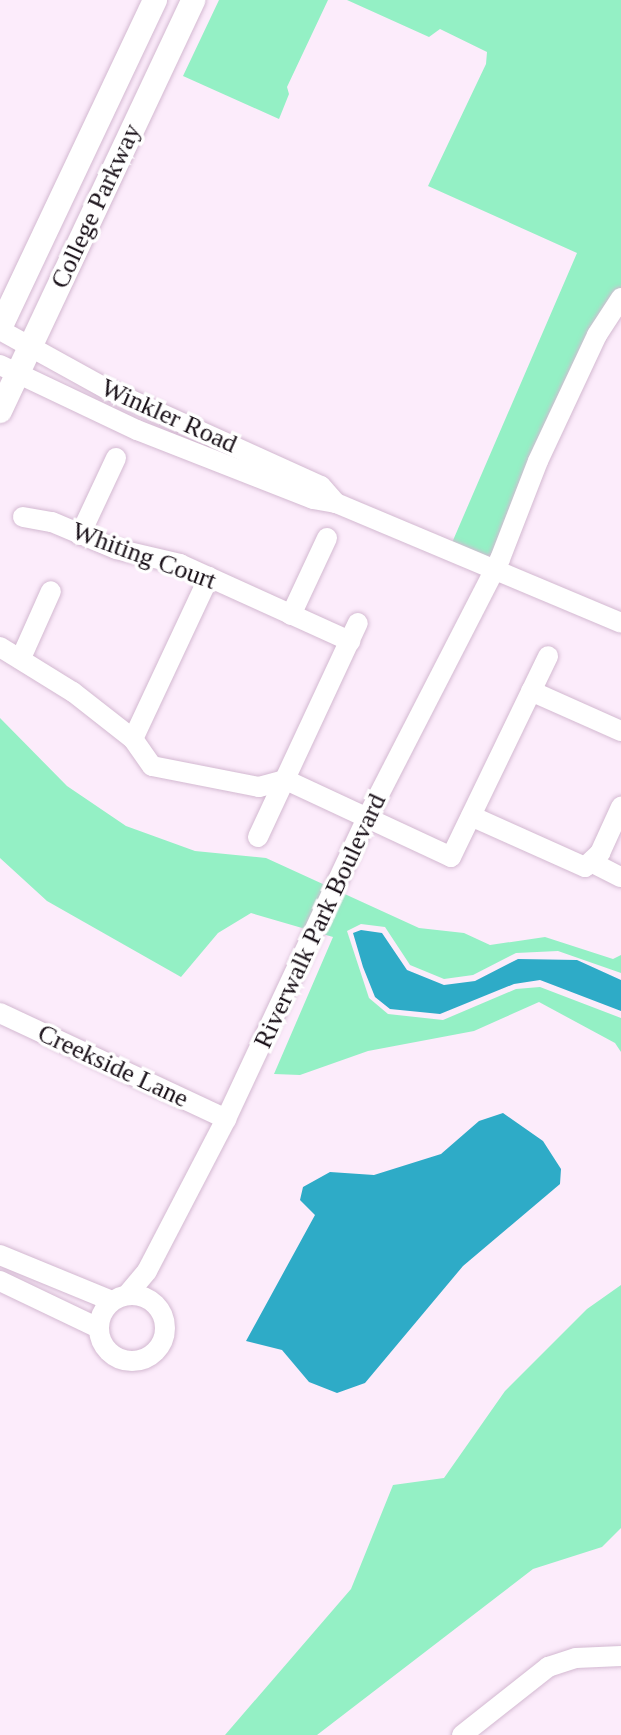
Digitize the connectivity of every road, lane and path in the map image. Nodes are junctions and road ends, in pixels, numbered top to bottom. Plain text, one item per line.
1 (155, 0) edge
2 (193, 0) edge
3 (114, 87) junction
4 (145, 101) junction
5 (620, 302) edge
6 (0, 329) edge
7 (29, 349) junction
8 (8, 371) edge
9 (0, 411) edge
10 (116, 458) dead end
11 (336, 503) junction
12 (23, 517) dead end
13 (80, 535) junction
14 (327, 538) dead end
15 (491, 569) junction
16 (209, 577) junction
17 (51, 591) dead end
18 (291, 615) junction
19 (621, 623) edge
20 (0, 647) edge
21 (548, 656) dead end
22 (21, 658) junction
23 (531, 691) junction
24 (621, 731) edge
25 (133, 739) junction
26 (286, 780) junction
27 (621, 807) edge
28 (471, 816) junction
29 (367, 818) junction
30 (258, 837) dead end
31 (593, 863) junction
32 (621, 877) edge
33 (0, 1013) edge
34 (226, 1119) junction
35 (0, 1255) edge
36 (147, 1271) junction
37 (0, 1281) edge
38 (120, 1298) junction
39 (149, 1299) junction
40 (98, 1328) junction
41 (621, 1656) edge
42 (462, 1735) edge

1 - 3 main road, College Parkway
2 - 4 main road, College Parkway
3 - 4 main road
3 - 6 main road, College Parkway
4 - 7 main road, College Parkway
5 - 15 street, Riverwalk Park Boulevard
6 - 7 street, Winkler Road
7 - 8 main road, College Parkway
7 - 11 street, Winkler Road
8 - 9 main road, College Parkway
8 - 11 street, Winkler Road
10 - 13 street
11 - 15 street, Winkler Road
12 - 13 street, Whiting Court
13 - 16 street, Whiting Court
14 - 18 street
15 - 19 street, Winkler Road
15 - 29 street, Riverwalk Park Boulevard
16 - 18 street, Whiting Court
16 - 25 street
17 - 22 street
18 - 26 street, Whiting Court
20 - 22 street
21 - 23 street
22 - 25 street
23 - 24 street
23 - 28 street
25 - 26 street
26 - 29 street
26 - 30 street
27 - 31 street
28 - 29 street
28 - 31 street
29 - 34 street, Riverwalk Park Boulevard
31 - 32 street
33 - 34 street, Creekside Lane
34 - 36 street, Riverwalk Park Boulevard
35 - 38 street
36 - 38 street, Riverwalk Park Boulevard
36 - 39 street
37 - 40 street
38 - 39 street
38 - 40 street
39 - 40 street
41 - 42 street

